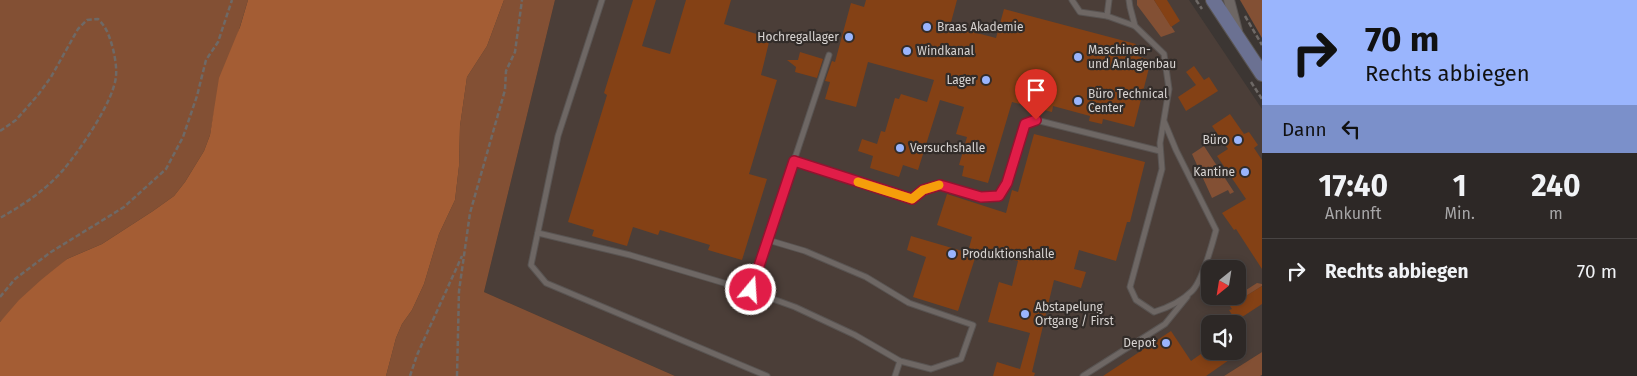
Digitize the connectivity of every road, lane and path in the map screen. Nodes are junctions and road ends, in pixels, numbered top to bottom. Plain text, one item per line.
1 (232, 0) edge
2 (522, 0) edge
3 (602, 0) edge
4 (1072, 0) edge
5 (1109, 0) edge
6 (1130, 0) edge
7 (1213, 0) edge
8 (1229, 0) edge
9 (1244, 12) dead end
10 (1107, 16) junction
11 (1135, 26) junction
12 (1239, 39) junction
13 (1262, 45) edge
14 (829, 55) dead end
15 (1262, 74) edge
16 (1164, 124) junction
17 (0, 130) edge
18 (1160, 151) junction
19 (794, 161) junction
20 (0, 218) edge
21 (538, 232) junction
22 (768, 240) junction
23 (464, 251) junction
24 (751, 290) junction
25 (1193, 291) junction
26 (0, 297) edge
27 (900, 361) junction
28 (410, 376) edge
29 (458, 376) edge
30 (766, 376) edge
31 (895, 376) edge
32 (1083, 376) edge

1 - 26 path
2 - 23 path
3 - 21 lane
4 - 10 lane
5 - 10 lane
6 - 11 lane
7 - 12 main road
8 - 12 street
9 - 13 path
10 - 11 lane
11 - 16 lane
12 - 15 main road
14 - 19 lane
16 - 18 lane
16 - 25 lane
17 - 20 path
18 - 19 lane
18 - 25 lane
19 - 22 lane
21 - 24 lane
21 - 30 lane
22 - 24 lane
22 - 27 lane
23 - 28 path
23 - 29 path
24 - 27 lane
25 - 32 lane
27 - 31 lane

